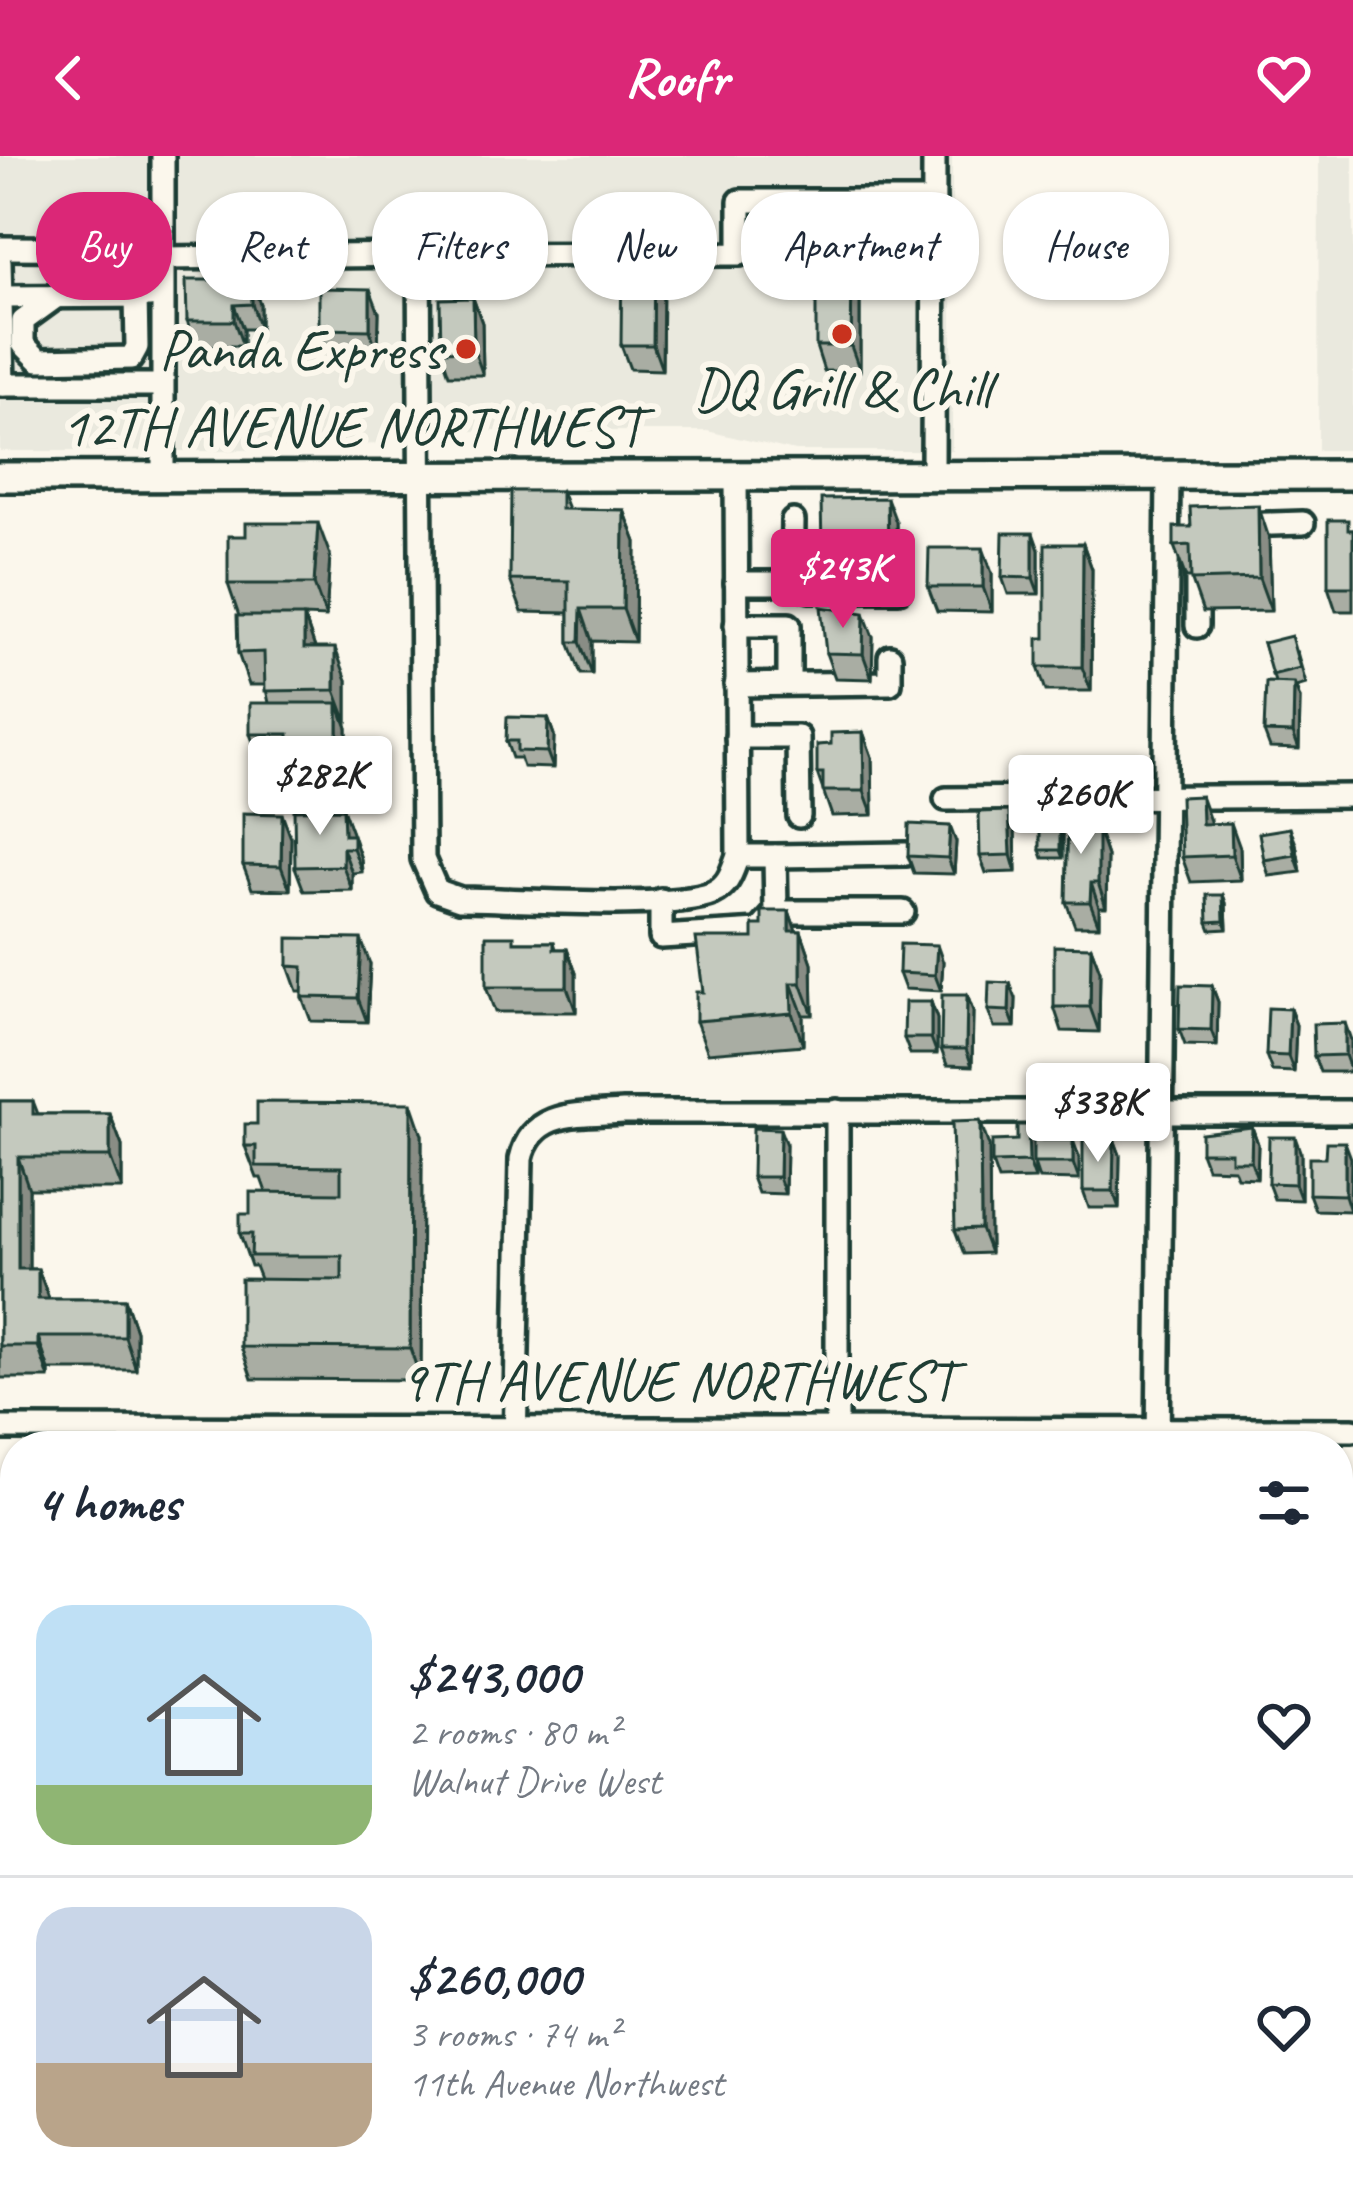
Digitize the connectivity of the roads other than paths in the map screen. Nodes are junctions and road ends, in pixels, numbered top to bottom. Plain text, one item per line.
1 (164, 156) edge
2 (934, 156) edge
3 (164, 192) edge
4 (934, 192) edge
5 (741, 201) edge
6 (0, 248) edge
7 (36, 249) edge
8 (172, 254) edge
9 (372, 255) edge
10 (548, 255) edge
11 (1, 269) edge
12 (3, 297) junction
13 (36, 297) edge
14 (52, 300) edge
15 (136, 300) edge
16 (163, 300) edge
17 (419, 300) edge
18 (933, 300) edge
19 (2, 385) edge
20 (162, 385) junction
21 (1353, 475) edge
22 (420, 476) junction
23 (736, 476) junction
24 (932, 476) junction
25 (1168, 476) junction
26 (0, 477) edge
27 (163, 477) junction
28 (793, 521) dead end
29 (1303, 523) dead end
30 (736, 583) junction
31 (792, 584) junction
32 (899, 590) dead end
33 (736, 625) junction
34 (1192, 626) dead end
35 (890, 658) dead end
36 (789, 684) junction
37 (736, 685) junction
38 (737, 737) junction
39 (1165, 796) junction
40 (1353, 796) edge
41 (946, 800) dead end
42 (799, 816) dead end
43 (905, 854) edge
44 (738, 856) junction
45 (775, 856) junction
46 (661, 900) junction
47 (776, 912) junction
48 (902, 912) dead end
49 (838, 1111) junction
50 (1162, 1111) junction
51 (1353, 1112) edge
52 (0, 1428) edge
53 (172, 1431) edge
54 (515, 1431) edge
55 (837, 1431) edge
56 (1158, 1431) edge

1 - 3 street
2 - 4 street
5 - 10 street
6 - 7 street
8 - 9 street
11 - 12 street
12 - 13 street
12 - 19 street
14 - 15 street
16 - 20 street
17 - 22 street
18 - 24 street
19 - 20 street
20 - 27 street
21 - 25 main road, 12TH AVENUE NORTHWEST
22 - 23 main road, 12TH AVENUE NORTHWEST
22 - 27 main road, 12TH AVENUE NORTHWEST
22 - 46 street
23 - 24 main road, 12TH AVENUE NORTHWEST
23 - 30 street
24 - 25 main road, 12TH AVENUE NORTHWEST
25 - 39 street
26 - 27 main road, 12TH AVENUE NORTHWEST
28 - 31 street
29 - 34 street
30 - 31 street
30 - 33 street
31 - 32 street
33 - 36 street
33 - 37 street
35 - 36 street
36 - 37 street
37 - 38 street
38 - 42 street
38 - 44 street
39 - 40 street
39 - 41 street
39 - 50 street
43 - 45 street
44 - 45 street
44 - 46 street
45 - 47 street
46 - 47 street
47 - 48 street
49 - 50 street
49 - 54 street
49 - 55 street
50 - 51 street
50 - 56 street
52 - 53 street, 9TH AVENUE NORTHWEST

